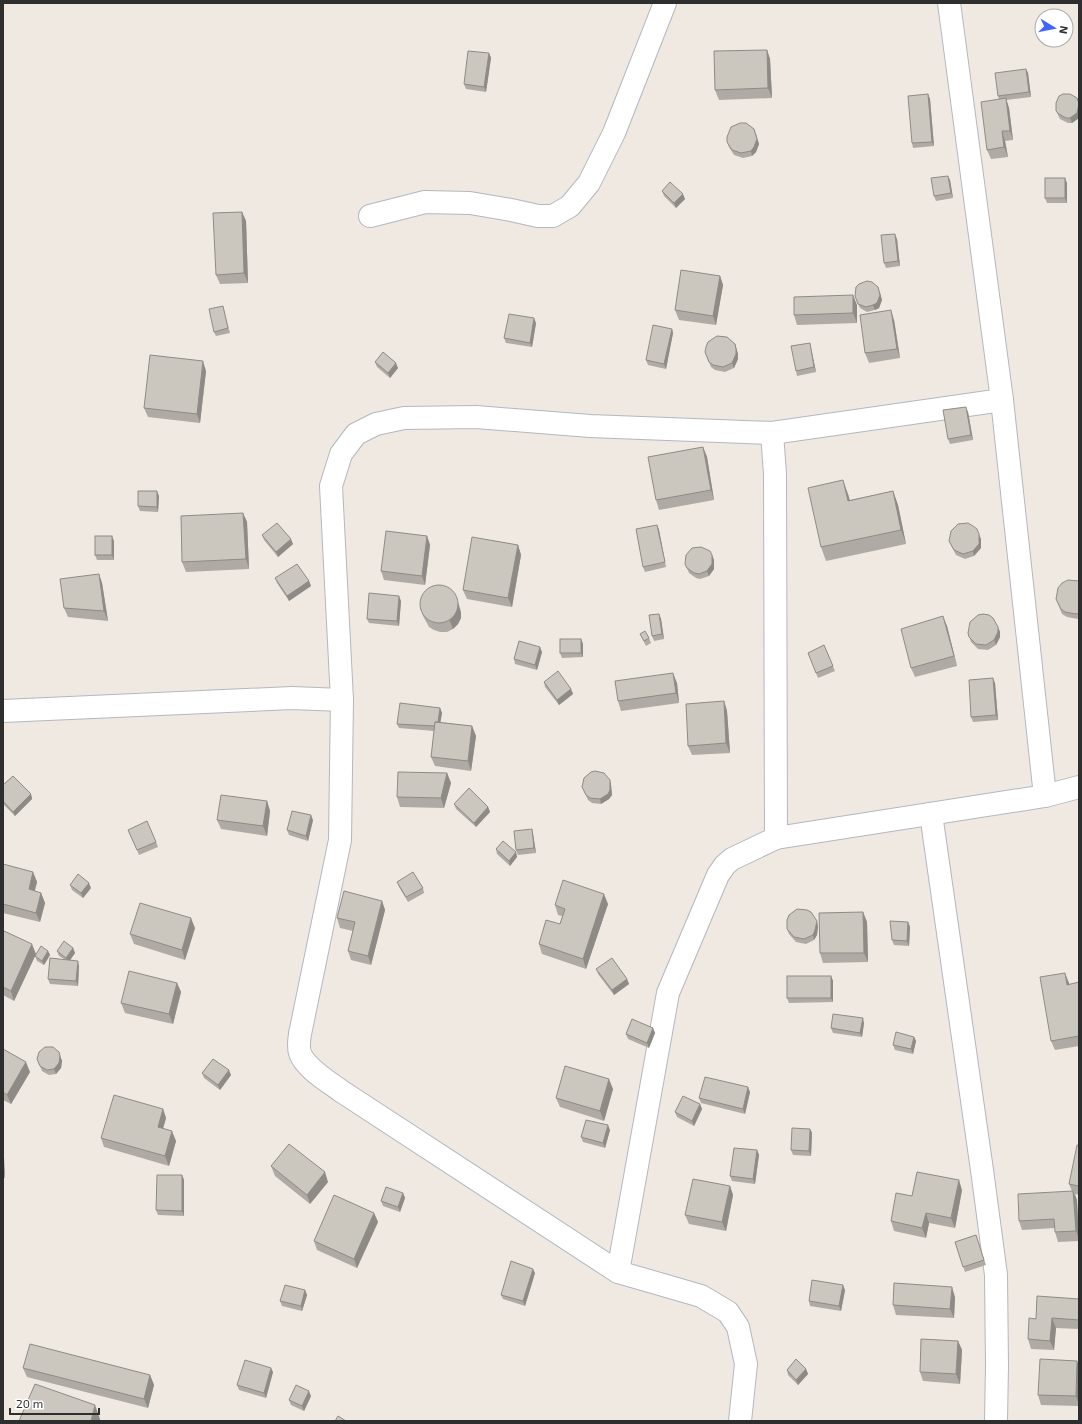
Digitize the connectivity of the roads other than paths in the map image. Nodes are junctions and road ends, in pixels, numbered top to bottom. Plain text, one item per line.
1 (665, 3) edge
2 (949, 3) edge
3 (370, 216) dead end
4 (1002, 400) junction
5 (772, 433) junction
6 (342, 700) junction
7 (3, 711) edge
8 (1079, 787) edge
9 (1045, 796) junction
10 (931, 814) junction
11 (776, 838) junction
12 (618, 1272) junction
13 (740, 1421) edge
14 (996, 1421) edge

1 - 3 street
2 - 4 street
4 - 5 street
4 - 9 street
5 - 6 street
5 - 11 street
6 - 7 street
6 - 12 street
8 - 9 street
9 - 10 street
10 - 11 street
10 - 14 street
11 - 12 street
12 - 13 street

